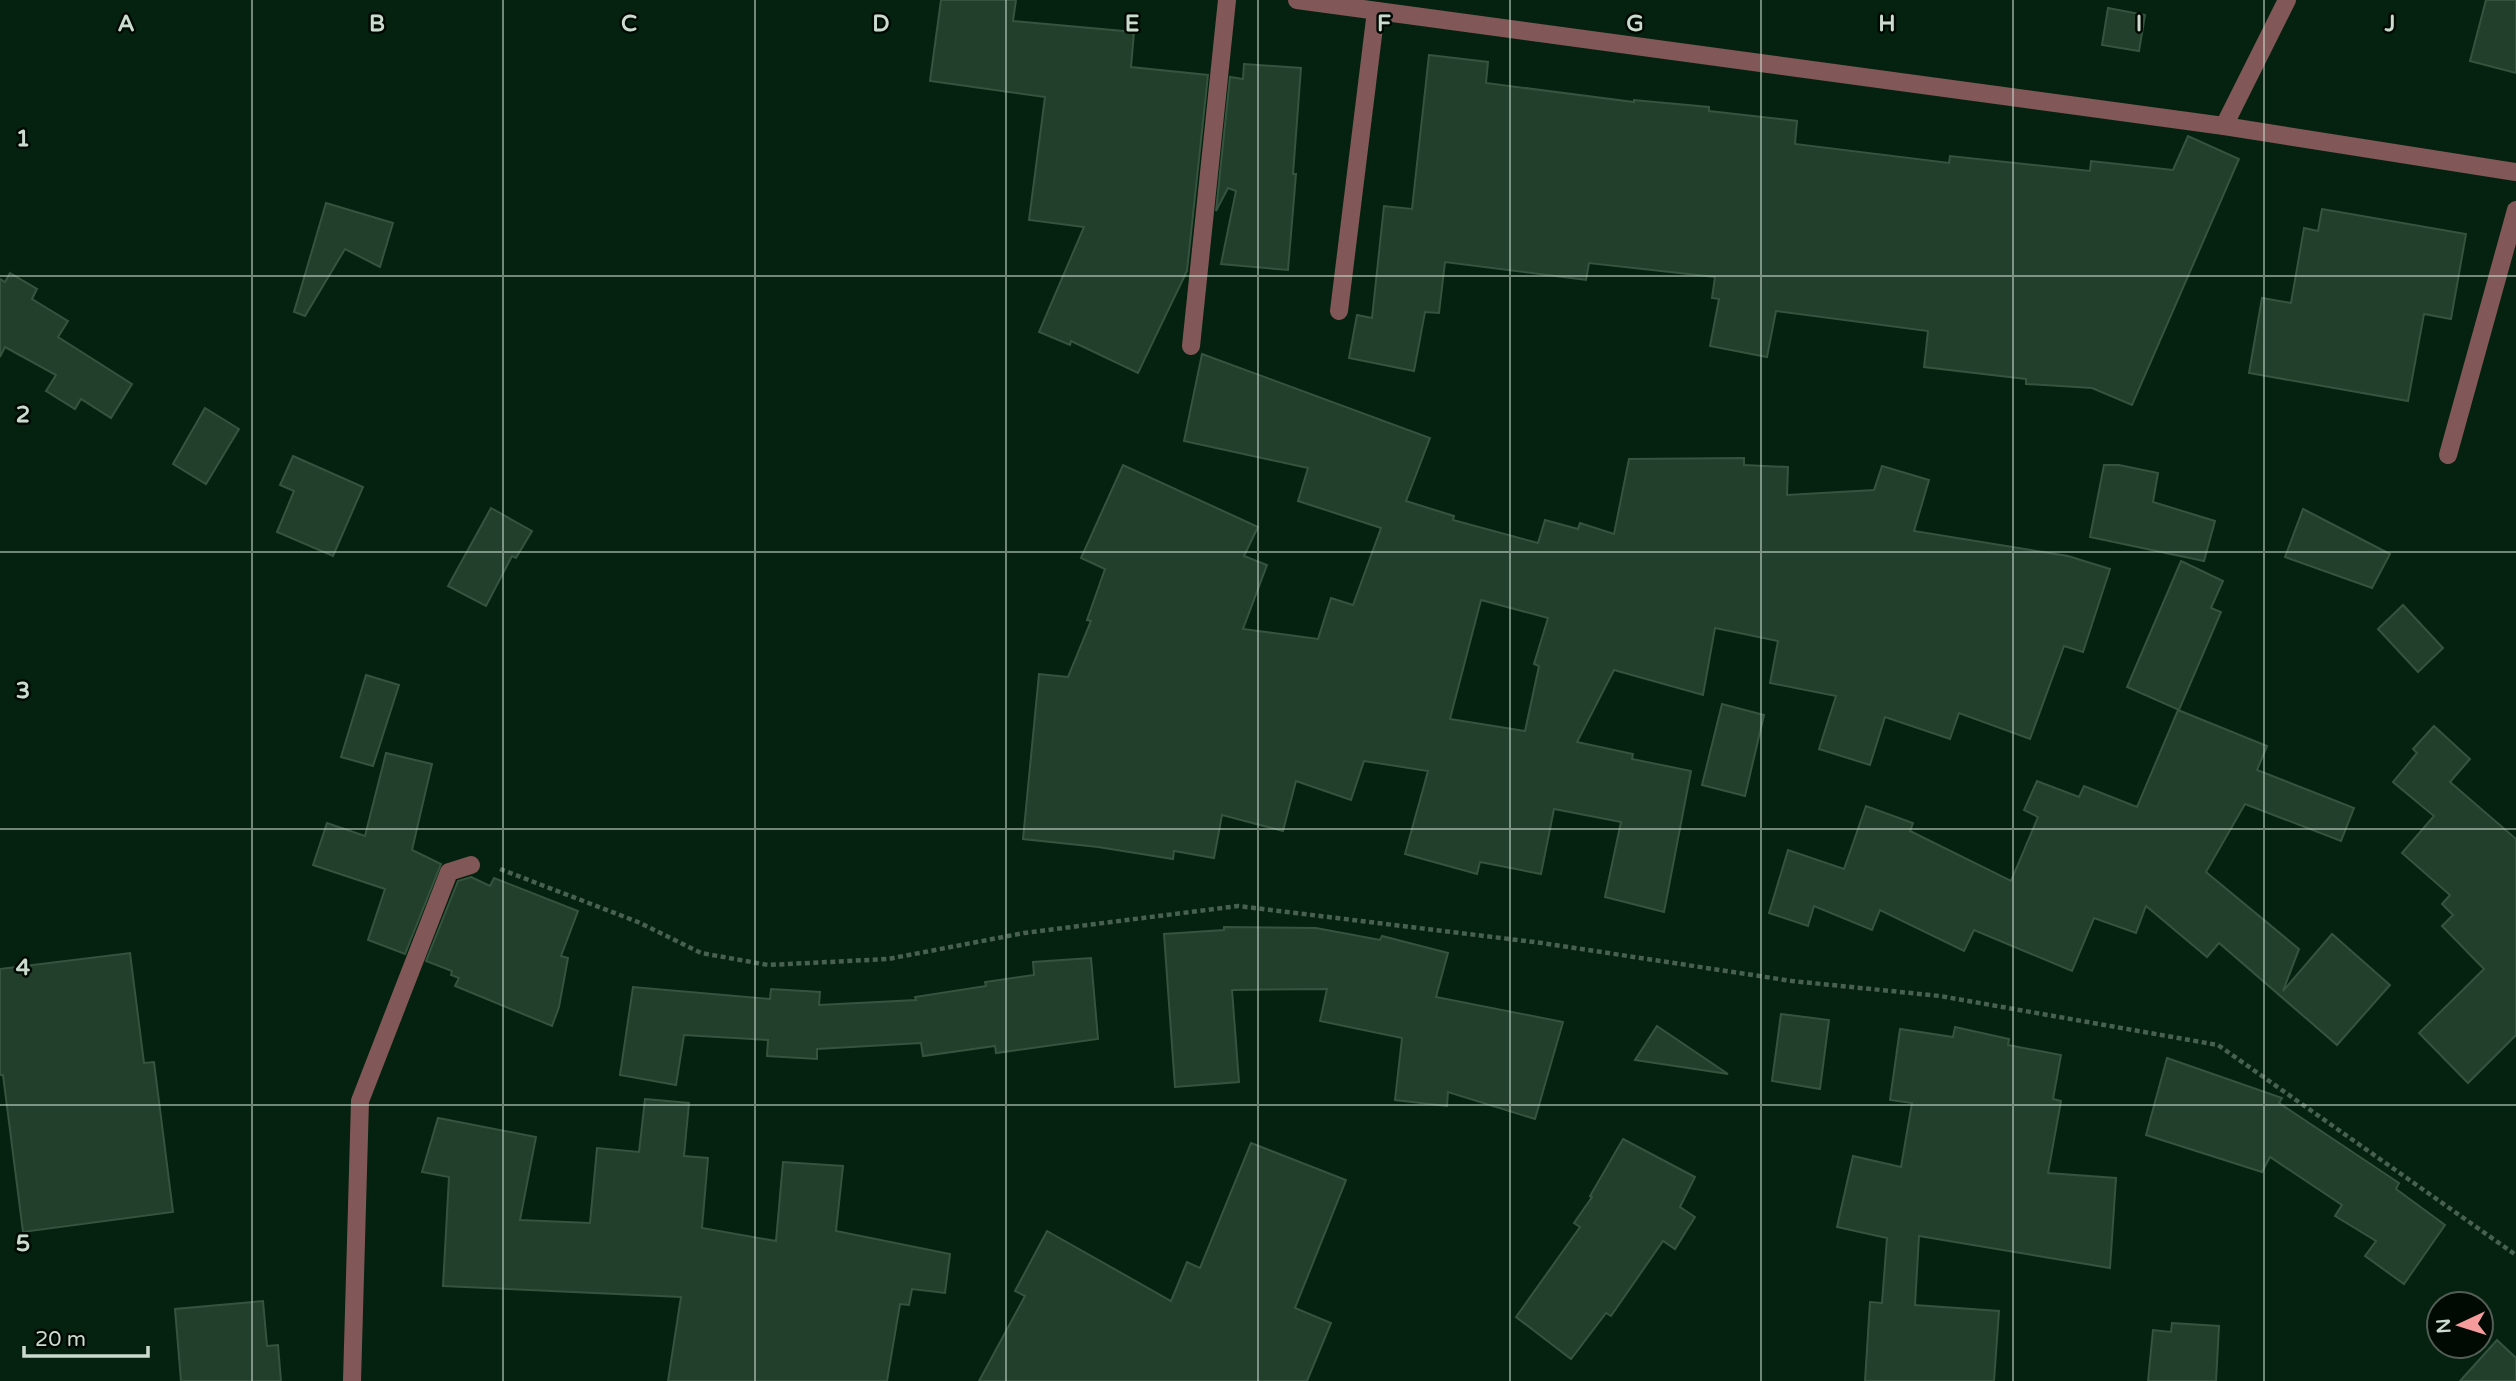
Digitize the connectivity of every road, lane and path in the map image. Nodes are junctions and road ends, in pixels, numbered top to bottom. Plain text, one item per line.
1 (1227, 0) edge
2 (1297, 0) edge
3 (2287, 0) edge
4 (1376, 11) junction
5 (2224, 126) junction
6 (2516, 172) edge
7 (2516, 210) edge
8 (1339, 311) dead end
9 (1191, 346) dead end
10 (2448, 455) dead end
11 (471, 865) joint
12 (2516, 1255) edge
13 (352, 1381) edge

1 - 9 street
2 - 4 street
3 - 5 street
4 - 5 street
4 - 8 street
5 - 6 street
7 - 10 street
11 - 12 path
11 - 13 street

